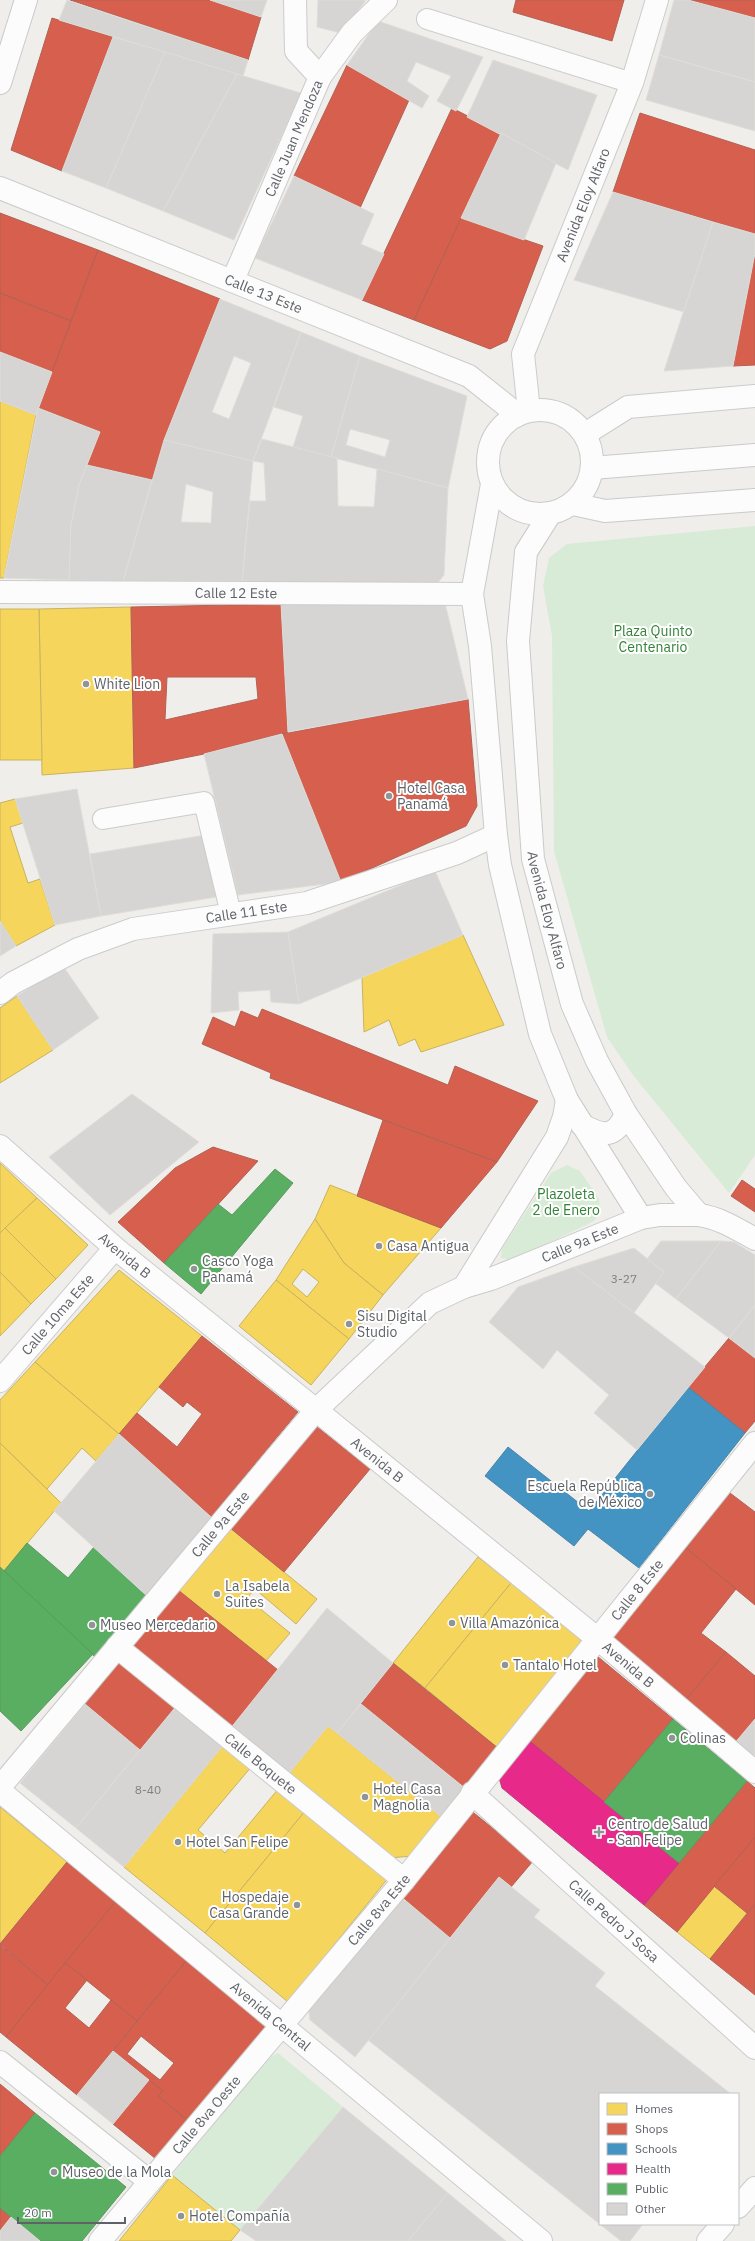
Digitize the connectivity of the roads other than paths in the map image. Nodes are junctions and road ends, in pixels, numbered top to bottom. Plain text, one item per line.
1 (26, 0) edge
2 (295, 0) edge
3 (386, 0) edge
4 (657, 0) edge
5 (427, 19) dead end
6 (320, 77) junction
7 (0, 83) edge
8 (632, 83) junction
9 (0, 188) edge
10 (233, 280) junction
11 (755, 396) edge
12 (523, 413) junction
13 (585, 434) junction
14 (755, 455) edge
15 (592, 468) junction
16 (492, 484) junction
17 (755, 500) edge
18 (573, 504) junction
19 (550, 514) junction
20 (0, 592) edge
21 (472, 594) junction
22 (103, 819) dead end
23 (496, 835) junction
24 (231, 914) junction
25 (0, 993) edge
26 (567, 1100) junction
27 (626, 1114) junction
28 (582, 1125) junction
29 (0, 1146) edge
30 (699, 1215) junction
31 (641, 1218) junction
32 (755, 1239) edge
33 (115, 1248) junction
34 (464, 1287) junction
35 (0, 1381) edge
36 (316, 1410) junction
37 (755, 1443) edge
38 (598, 1639) junction
39 (117, 1647) junction
40 (755, 1772) edge
41 (0, 1787) edge
42 (0, 1791) edge
43 (472, 1793) junction
44 (404, 1880) junction
45 (281, 2024) junction
46 (755, 2048) edge
47 (0, 2062) edge
48 (149, 2181) junction
49 (755, 2188) edge
50 (739, 2206) edge
51 (722, 2225) edge
52 (100, 2241) edge
53 (541, 2241) edge
54 (708, 2241) edge

1 - 7 street
2 - 6 street, Calle Juan Mendoza
3 - 6 street
4 - 8 street, Avenida Eloy Alfaro
5 - 8 lane
6 - 10 street, Calle Juan Mendoza
8 - 12 street, Avenida Eloy Alfaro
9 - 10 street, Calle 13 Este
10 - 12 street, Calle 13 Este
11 - 13 street
12 - 13 street
12 - 16 street
13 - 15 street
14 - 15 street
15 - 18 street
16 - 19 street
16 - 21 street
17 - 18 street
18 - 19 street
19 - 27 street, Avenida Eloy Alfaro
20 - 21 street, Calle 12 Este
21 - 23 street
22 - 24 lane
23 - 24 street, Calle 11 Este
23 - 26 street
24 - 25 street, Calle 11 Este
26 - 28 street
26 - 34 street
27 - 28 street
27 - 30 street, Avenida Eloy Alfaro
28 - 31 street
29 - 33 street, Avenida B
30 - 31 street, Calle 9a Este
30 - 32 street
31 - 34 street, Calle 9a Este
33 - 35 street, Calle 10ma Este
33 - 36 street, Avenida B
34 - 36 street, Calle 9a Este
36 - 38 street, Avenida B
36 - 39 street, Calle 9a Este
37 - 38 street, Calle 8 Este
38 - 40 street, Avenida B
38 - 43 street, Calle 8 Este
39 - 41 street, Calle 9a Este
39 - 44 street, Calle Boquete
42 - 45 street, Avenida Central
43 - 44 street, Calle 8va Este
43 - 46 street, Calle Pedro J Sosa
44 - 45 street, Calle 8va Este
45 - 48 street, Calle 8va Oeste
45 - 53 street, Avenida Central
47 - 48 street
48 - 52 street, Calle 8va Oeste
49 - 50 street
51 - 54 street

